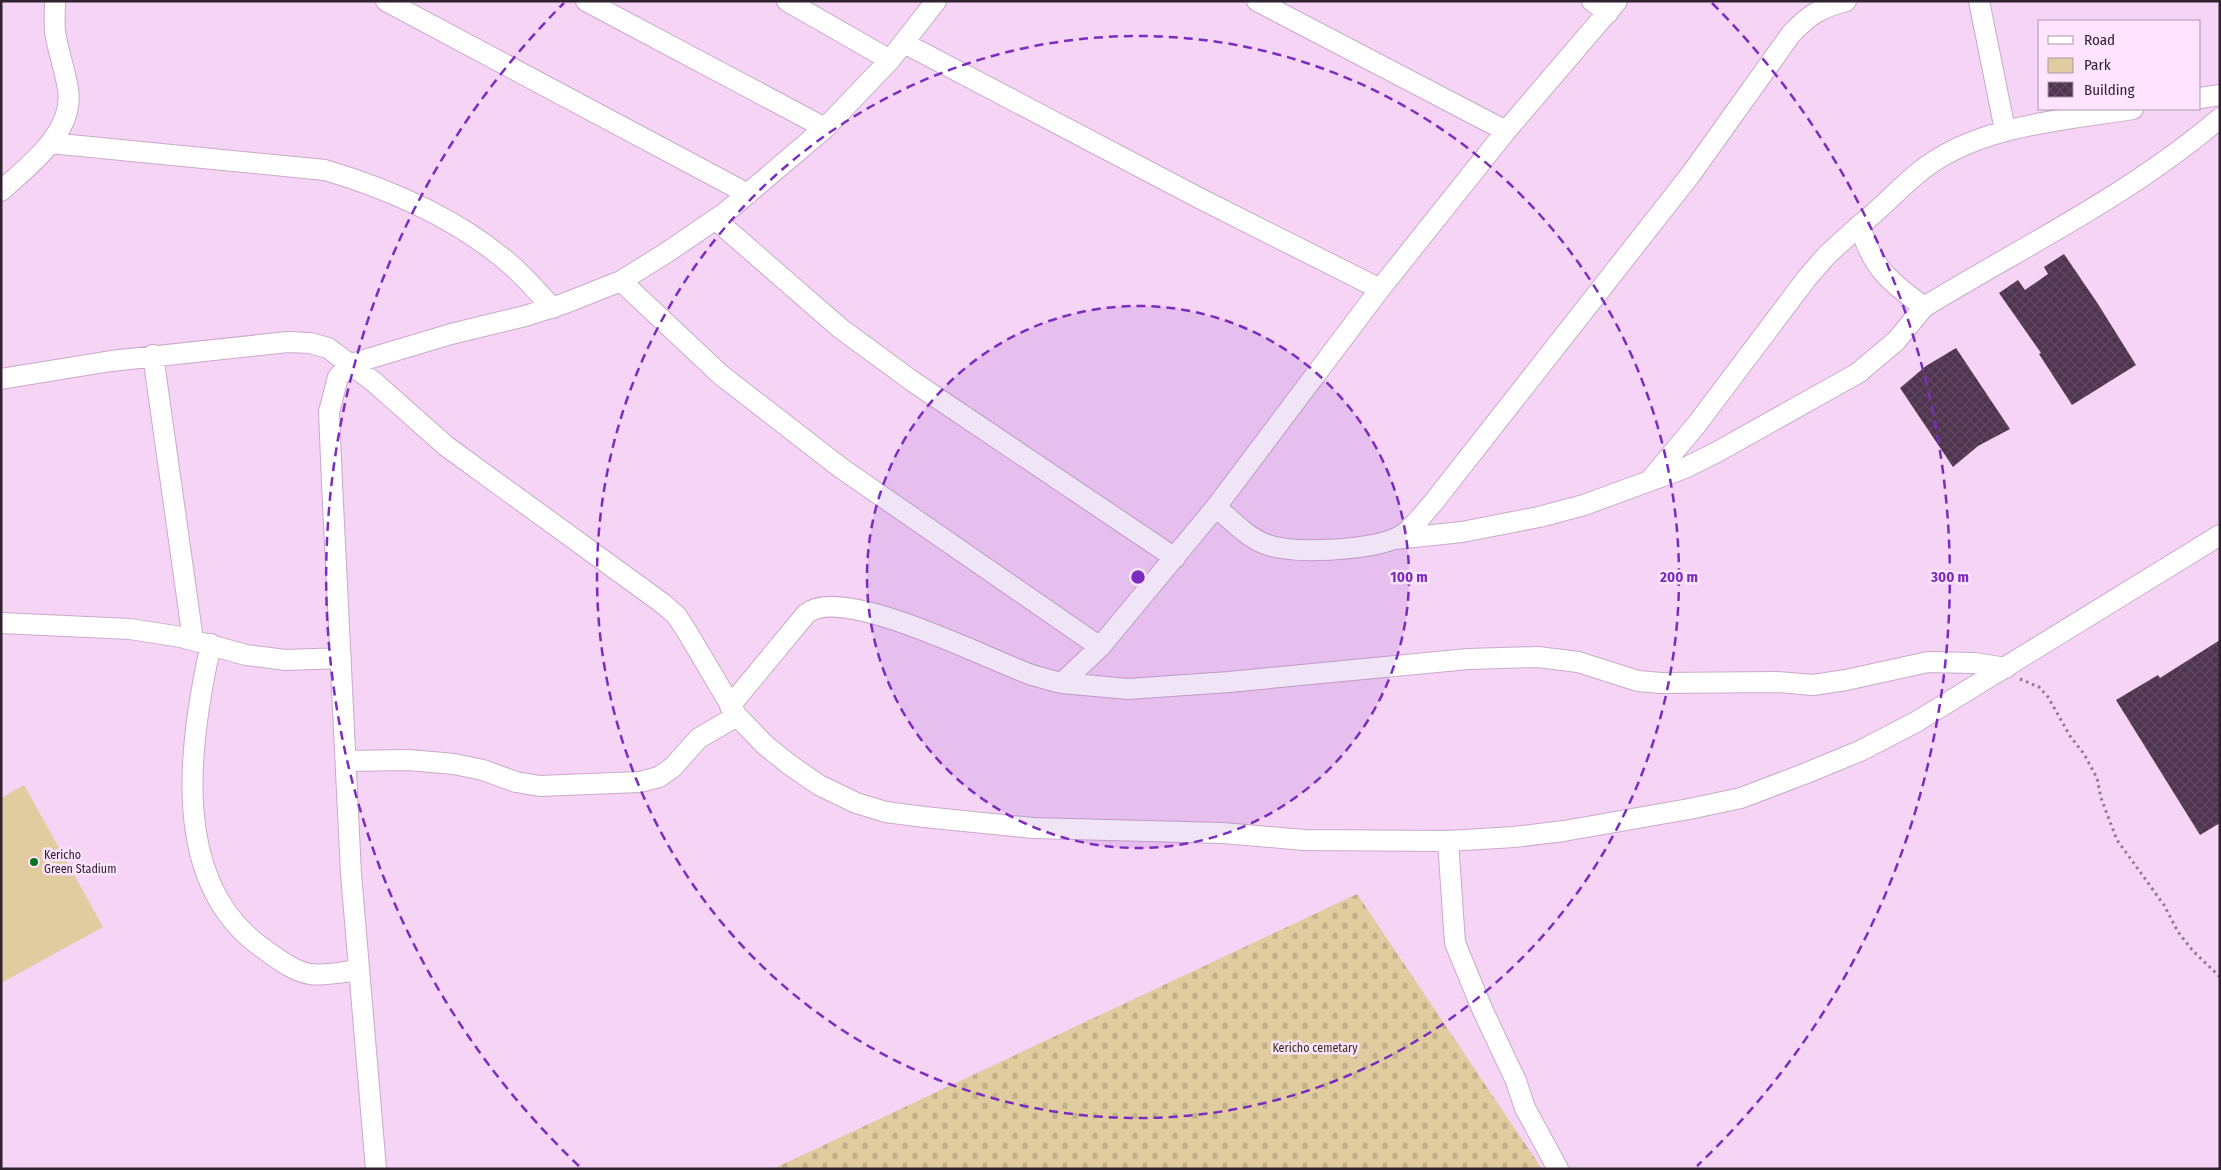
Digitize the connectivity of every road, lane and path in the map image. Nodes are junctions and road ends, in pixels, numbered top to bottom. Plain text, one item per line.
1 (55, 1) edge
2 (386, 1) edge
3 (586, 1) edge
4 (787, 1) edge
5 (936, 1) edge
6 (1257, 1) edge
7 (1592, 1) edge
8 (1846, 1) edge
9 (1979, 1) edge
10 (1613, 7) edge
11 (904, 43) junction
12 (890, 60) junction
13 (2220, 95) edge
14 (2201, 98) edge
15 (2127, 110) edge
16 (2220, 118) edge
17 (825, 128) junction
18 (2005, 130) junction
19 (1506, 132) junction
20 (50, 142) junction
21 (1, 191) edge
22 (748, 194) junction
23 (716, 220) junction
24 (1860, 225) junction
25 (620, 281) junction
26 (1380, 289) junction
27 (1924, 307) junction
28 (553, 308) junction
29 (153, 355) junction
30 (351, 364) junction
31 (1, 379) edge
32 (1651, 479) junction
33 (1216, 508) junction
34 (2220, 535) edge
35 (1395, 539) junction
36 (1175, 558) junction
37 (1, 623) edge
38 (202, 642) junction
39 (1100, 647) junction
40 (341, 658) junction
41 (2006, 668) junction
42 (1062, 683) junction
43 (734, 711) junction
44 (346, 761) junction
45 (1448, 841) junction
46 (359, 970) junction
47 (2220, 977) edge
48 (376, 1169) edge
49 (1558, 1169) edge

1 - 20 street
2 - 22 street
3 - 17 street
4 - 12 street
5 - 11 street
6 - 19 street
7 - 10 street
8 - 35 street
9 - 18 street
10 - 19 street
11 - 12 street
11 - 26 street
12 - 17 street
13 - 14 street
15 - 18 street
16 - 27 street
17 - 22 street
18 - 24 street
19 - 26 street
20 - 21 street
20 - 28 street
22 - 23 street
23 - 25 street
23 - 36 street
24 - 27 street
24 - 32 street
25 - 28 street
25 - 39 street
26 - 33 street
27 - 32 street
28 - 30 street
29 - 30 street
29 - 31 street
29 - 38 street
30 - 40 street
30 - 43 street
32 - 35 street
33 - 35 street
33 - 36 street
34 - 41 street
36 - 39 street
37 - 38 street
38 - 40 street
38 - 46 street
39 - 42 street
40 - 44 street
41 - 42 street
41 - 45 street
41 - 47 path
42 - 43 street
43 - 44 street
43 - 45 street
44 - 46 street
45 - 49 street
46 - 48 street

